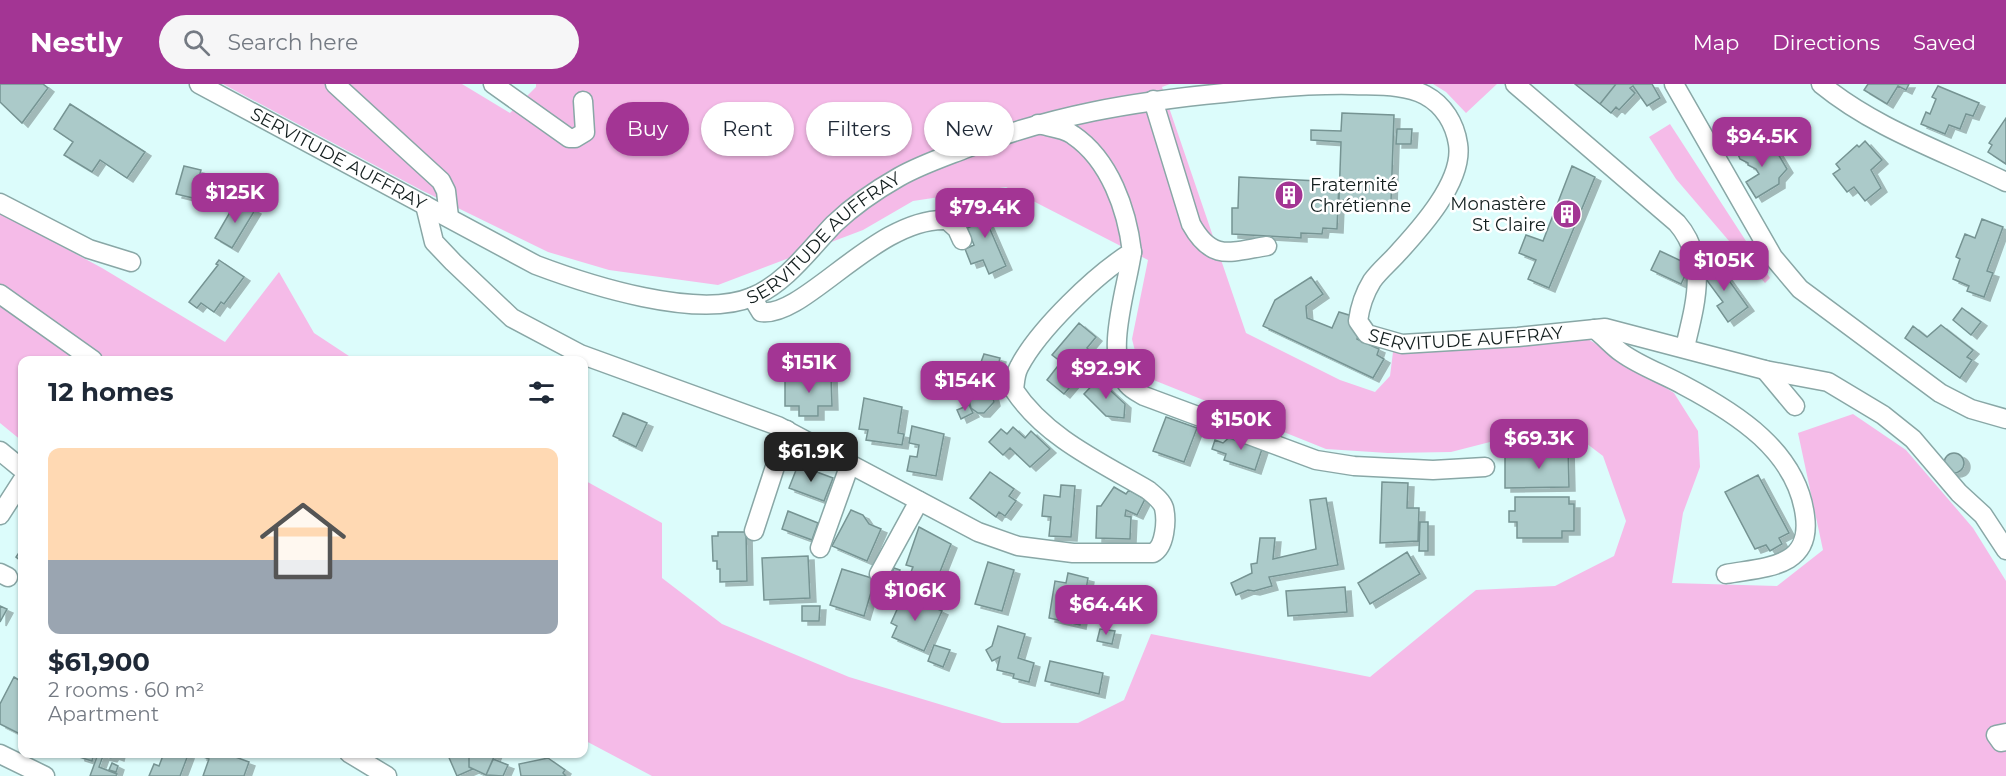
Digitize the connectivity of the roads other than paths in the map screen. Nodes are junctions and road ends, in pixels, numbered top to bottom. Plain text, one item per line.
1 (199, 84) edge
2 (335, 84) edge
3 (493, 84) edge
4 (1515, 84) edge
5 (1674, 84) edge
6 (1821, 84) edge
7 (1153, 100) junction
8 (583, 101) dead end
9 (1038, 124) junction
10 (2006, 182) edge
11 (0, 203) edge
12 (424, 205) junction
13 (449, 217) junction
14 (962, 240) dead end
15 (1267, 246) dead end
16 (1132, 252) junction
17 (131, 261) dead end
18 (0, 294) edge
19 (752, 297) junction
20 (1594, 329) junction
21 (1685, 347) junction
22 (87, 356) edge
23 (586, 356) edge
24 (588, 357) edge
25 (1765, 370) junction
26 (1795, 406) dead end
27 (2006, 420) edge
28 (787, 430) junction
29 (0, 451) edge
30 (850, 464) junction
31 (18, 467) edge
32 (1485, 467) dead end
33 (18, 487) edge
34 (919, 501) junction
35 (0, 515) edge
36 (754, 531) dead end
37 (820, 548) dead end
38 (2006, 550) edge
39 (879, 574) dead end
40 (1726, 574) dead end
41 (2006, 733) edge
42 (2006, 741) edge
43 (0, 754) edge
44 (357, 758) edge
45 (45, 776) edge
46 (387, 776) edge

1 - 12 street, SERVITUDE AUFFRAY
2 - 13 street
3 - 8 street
4 - 21 street
5 - 27 street
6 - 10 street
7 - 9 street, SERVITUDE AUFFRAY
7 - 15 street
7 - 20 street, SERVITUDE AUFFRAY
9 - 16 street
9 - 19 street, SERVITUDE AUFFRAY
11 - 17 street
12 - 13 street, SERVITUDE AUFFRAY
12 - 23 street
13 - 19 street, SERVITUDE AUFFRAY
14 - 19 street
16 - 32 street
16 - 34 street
18 - 22 street
20 - 21 street
20 - 40 street
21 - 25 street
24 - 28 street
25 - 26 street
25 - 38 street
28 - 30 street
28 - 36 street
29 - 31 street
30 - 34 street
30 - 37 street
33 - 35 street
34 - 39 street
41 - 42 street
43 - 45 street
44 - 46 street

